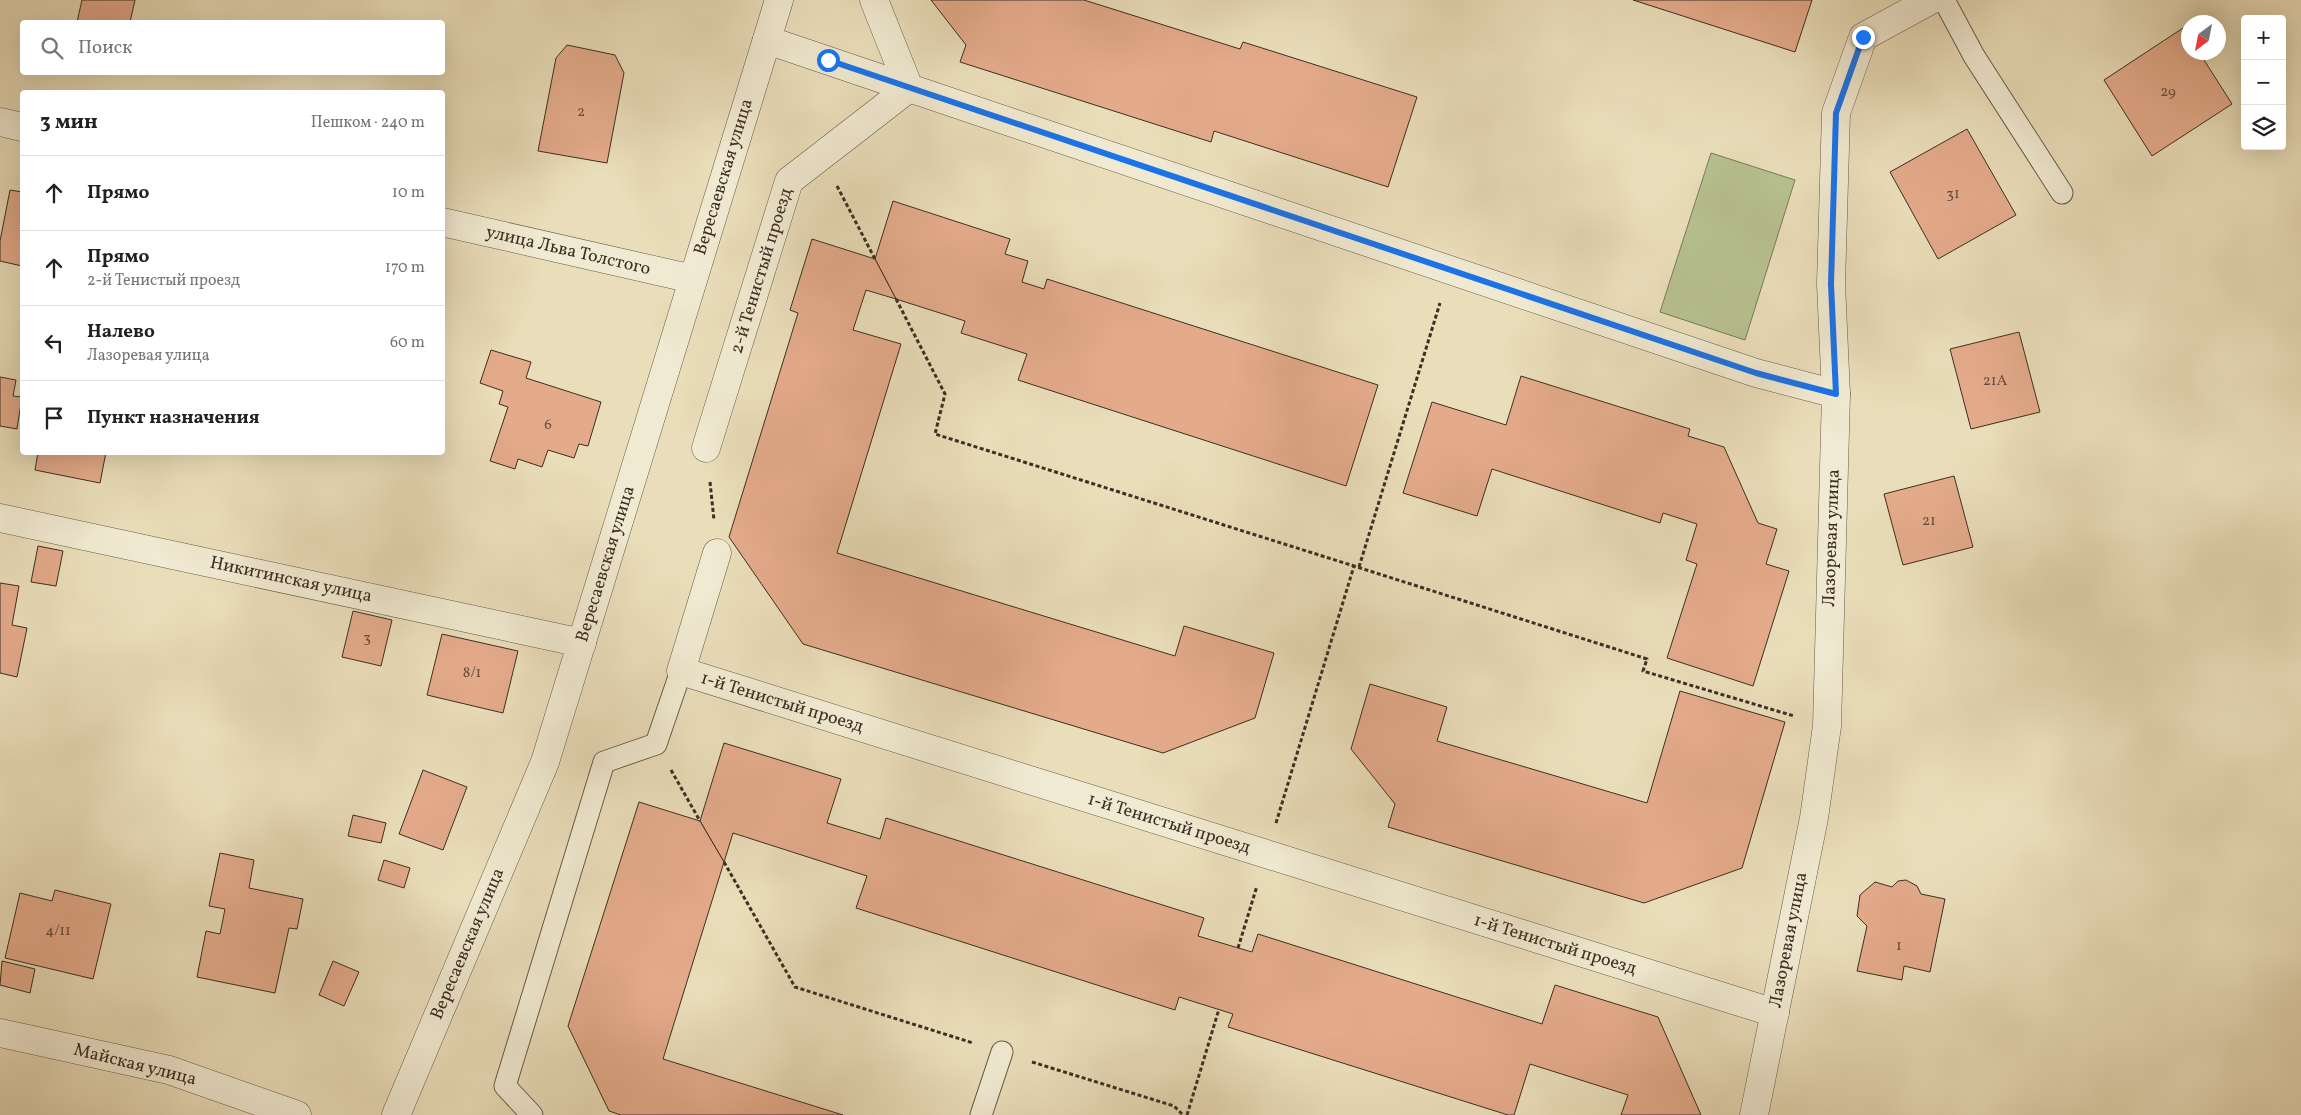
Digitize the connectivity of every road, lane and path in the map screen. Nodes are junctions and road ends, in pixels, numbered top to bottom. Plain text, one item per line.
1 (779, 0) edge
2 (874, 0) edge
3 (1931, 0) edge
4 (1944, 0) edge
5 (766, 40) junction
6 (909, 88) junction
7 (0, 122) edge
8 (20, 127) edge
9 (822, 156) junction
10 (2062, 193) dead end
11 (445, 223) edge
12 (875, 259) dead end
13 (1450, 271) junction
14 (693, 279) junction
15 (896, 299) dead end
16 (1836, 394) junction
17 (706, 448) joint
18 (0, 518) edge
19 (717, 553) joint
20 (1354, 566) junction
21 (1359, 567) junction
22 (582, 643) junction
23 (681, 671) junction
24 (1827, 726) junction
25 (656, 744) junction
26 (700, 821) dead end
27 (1266, 855) junction
28 (724, 862) dead end
29 (1238, 948) dead end
30 (1219, 1009) dead end
31 (1774, 1013) junction
32 (0, 1033) edge
33 (1002, 1052) junction
34 (297, 1115) edge
35 (396, 1115) edge
36 (532, 1115) edge
37 (981, 1115) edge
38 (1185, 1115) edge
39 (1754, 1115) edge

1 - 5 street, Вересаевская улица
2 - 6 street
3 - 16 street, Лазоревая улица
4 - 10 lane
5 - 6 street
5 - 14 street, Вересаевская улица
6 - 9 street, 2-й Тенистый проезд
6 - 13 street
7 - 8 street
9 - 12 path
9 - 17 street, 2-й Тенистый проезд
11 - 14 street, улица Льва Толстого
13 - 16 street
13 - 21 path
14 - 22 street, Вересаевская улица
15 - 20 path
16 - 24 street, Лазоревая улица
17 - 19 path
18 - 22 street, Никитинская улица
19 - 23 street, 1-й Тенистый проезд
20 - 21 path
20 - 27 path
21 - 24 path
22 - 35 street, Вересаевская улица
23 - 25 lane
23 - 27 street, 1-й Тенистый проезд
24 - 31 street, Лазоревая улица
25 - 26 path
25 - 36 lane
27 - 29 path
27 - 31 street, 1-й Тенистый проезд
28 - 33 path
30 - 38 path
31 - 39 street, Лазоревая улица
32 - 34 street, Майская улица
33 - 37 lane
33 - 38 path

